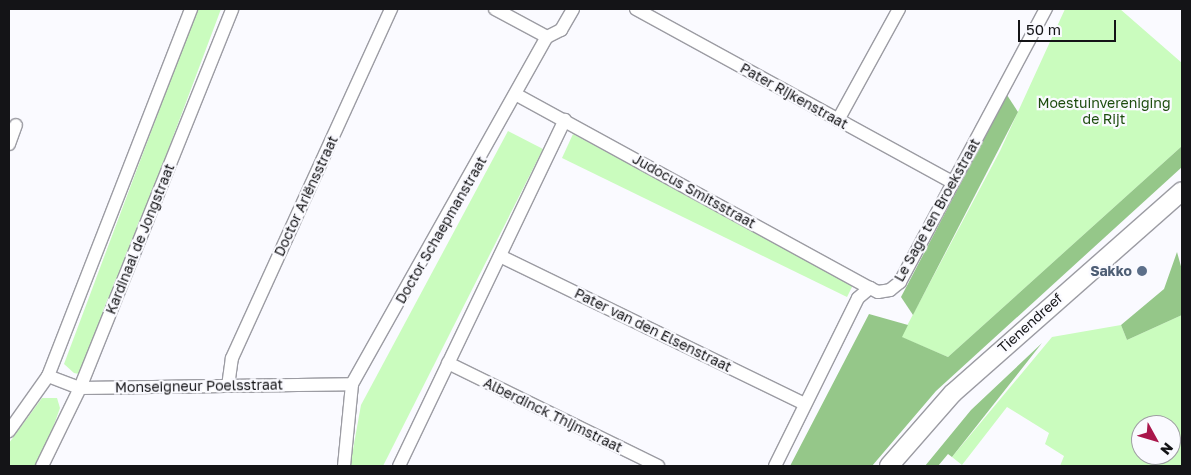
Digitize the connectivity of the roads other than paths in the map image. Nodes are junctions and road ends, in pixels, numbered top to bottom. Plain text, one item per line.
1 (191, 9) edge
2 (232, 9) edge
3 (391, 9) edge
4 (495, 9) edge
5 (573, 9) edge
6 (636, 9) edge
7 (1046, 9) edge
8 (893, 11) edge
9 (547, 37) junction
10 (518, 95) junction
11 (565, 120) junction
12 (838, 120) junction
13 (16, 126) dead end
14 (9, 142) edge
15 (952, 182) junction
16 (1182, 191) edge
17 (500, 256) junction
18 (870, 288) junction
19 (448, 363) junction
20 (48, 376) junction
21 (352, 384) junction
22 (228, 386) junction
23 (80, 388) junction
24 (806, 404) junction
25 (9, 431) edge
26 (42, 466) edge
27 (344, 466) edge
28 (399, 466) edge
29 (658, 466) edge
30 (774, 466) edge
31 (889, 466) edge

1 - 20 street
2 - 23 street, Kardinaal de Jongstraat
3 - 22 street, Doctor Ariënsstraat
4 - 9 street
5 - 9 street, Doctor Schaepmanstraat
6 - 12 street, Pater Rijkenstraat
7 - 15 street, Le Sage ten Broekstraat
8 - 12 street
9 - 10 street, Doctor Schaepmanstraat
10 - 11 street, Judocus Smitsstraat
10 - 21 street, Doctor Schaepmanstraat
11 - 17 street
11 - 18 street, Judocus Smitsstraat
12 - 15 street, Pater Rijkenstraat
13 - 14 street
15 - 18 street, Le Sage ten Broekstraat
16 - 31 street, Tienendreef
17 - 19 street
17 - 24 street, Pater van den Elsenstraat
18 - 24 street
19 - 28 street
19 - 29 street, Alberdinck Thijmstraat
20 - 23 street, Monseigneur Poelsstraat
20 - 25 street
21 - 22 street, Monseigneur Poelsstraat
21 - 27 street, Doctor Schaepmanstraat
22 - 23 street, Monseigneur Poelsstraat
23 - 26 street, Kardinaal de Jongstraat
24 - 30 street

